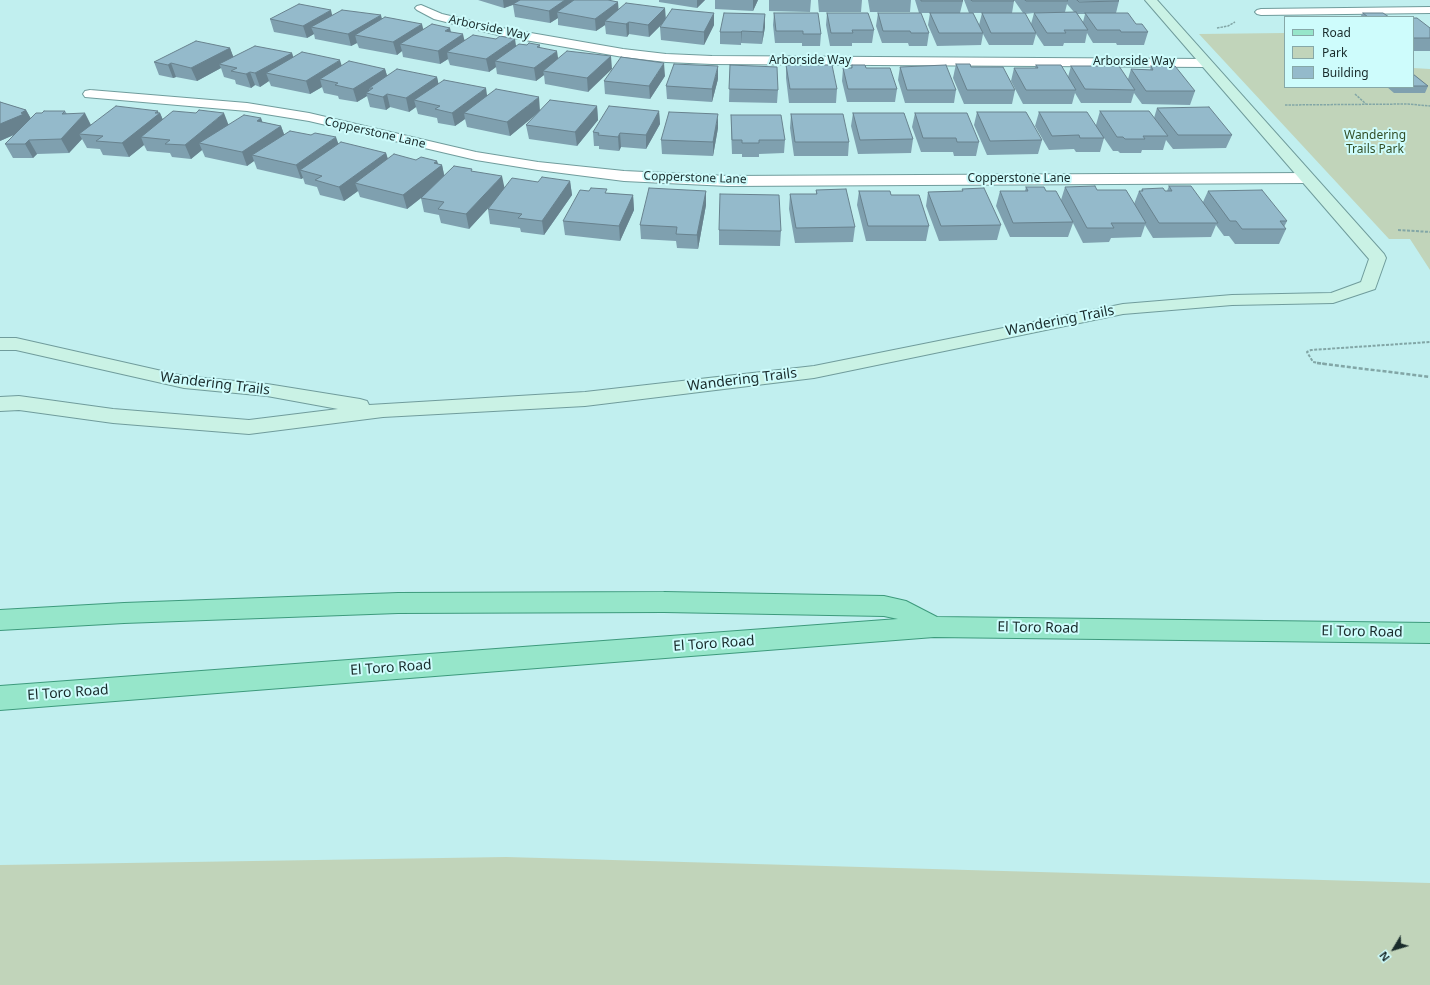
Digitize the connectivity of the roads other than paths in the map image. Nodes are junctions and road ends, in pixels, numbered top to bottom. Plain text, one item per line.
1 (1151, 0) edge
2 (421, 8) dead end
3 (1430, 10) edge
4 (1261, 12) dead end
5 (1206, 63) junction
6 (90, 94) dead end
7 (1307, 178) junction
8 (0, 344) edge
9 (0, 404) edge
10 (383, 410) junction
11 (0, 620) edge
12 (934, 627) junction
13 (1430, 633) edge
14 (0, 698) edge

1 - 5 street, Wandering Trails
2 - 5 street, Arborside Way
3 - 4 street
5 - 7 street, Wandering Trails
6 - 7 street, Copperstone Lane
7 - 10 street, Wandering Trails
8 - 10 street, Wandering Trails
9 - 10 street, Wandering Trails
11 - 12 main road
12 - 13 main road, El Toro Road
12 - 14 main road, El Toro Road

